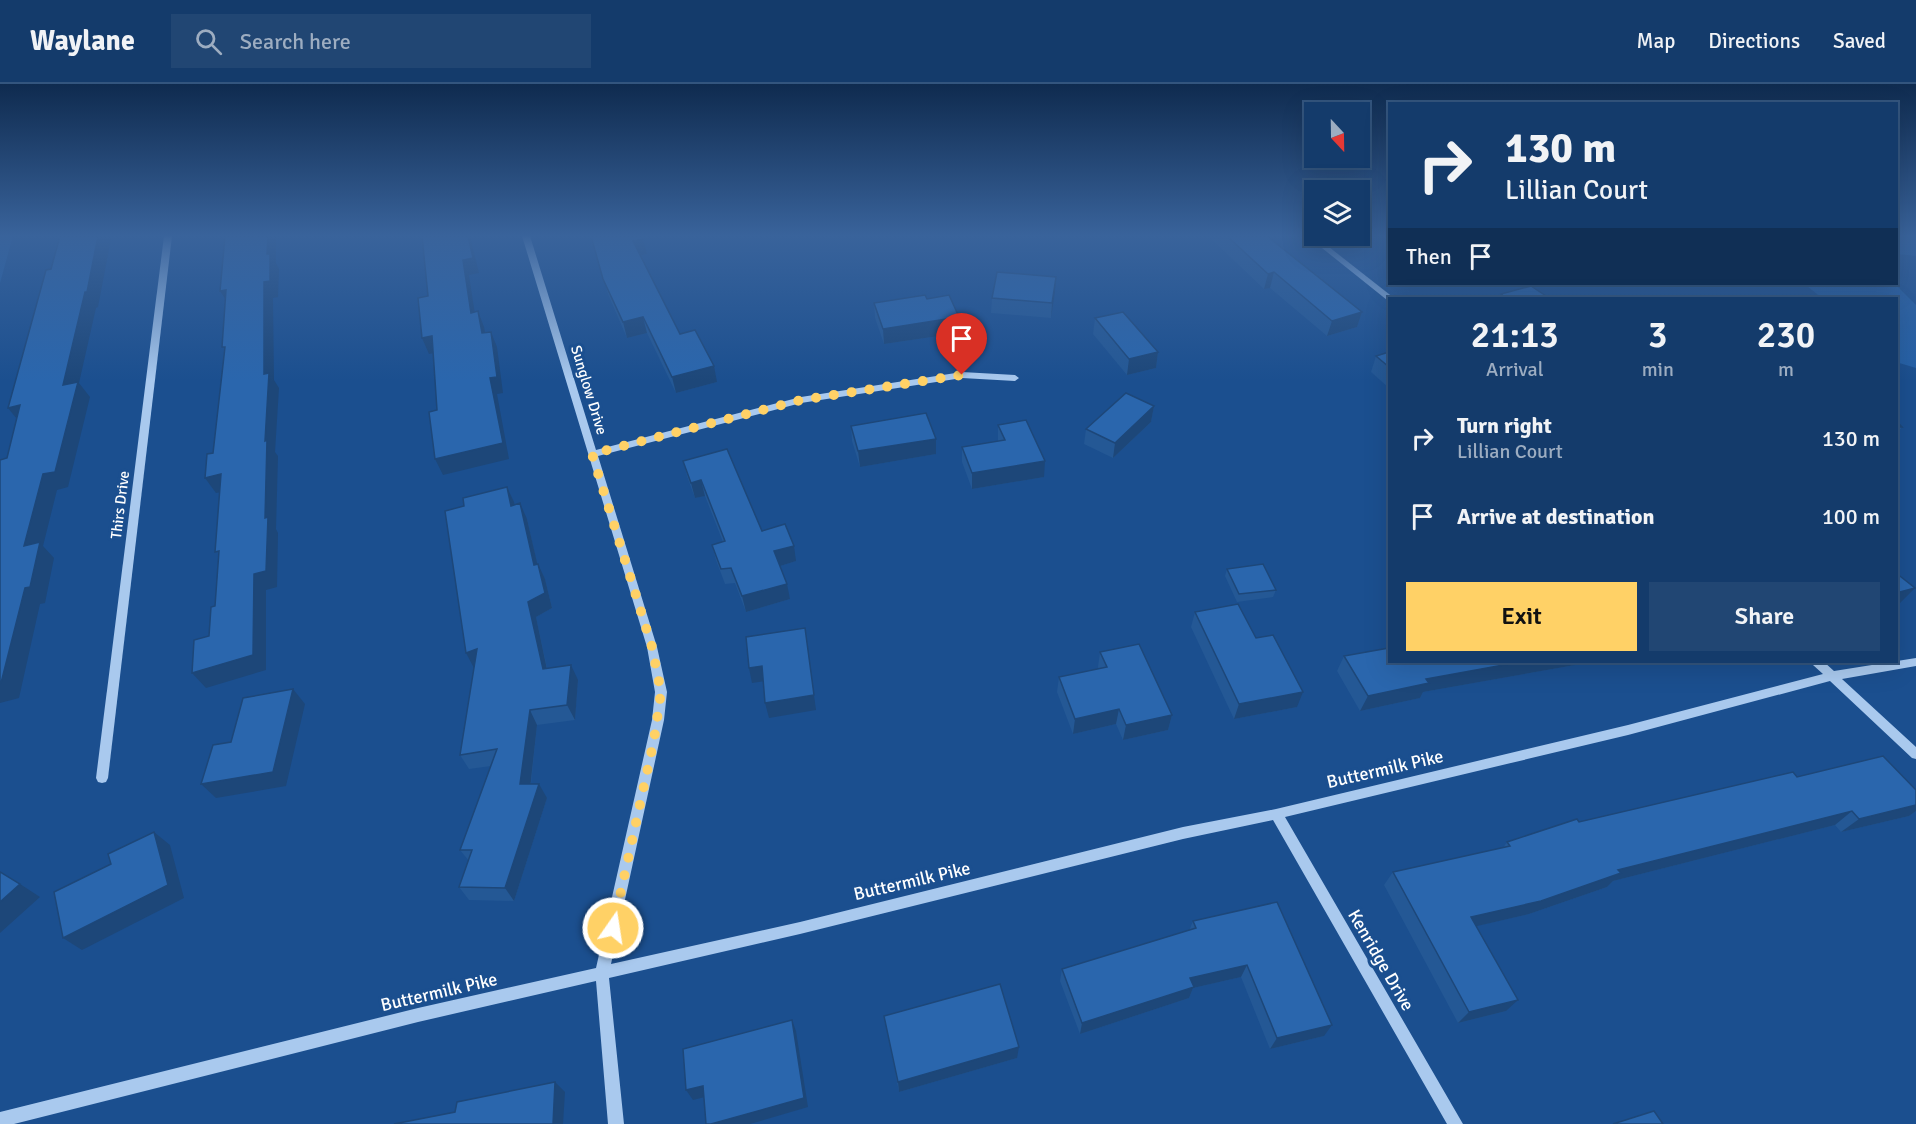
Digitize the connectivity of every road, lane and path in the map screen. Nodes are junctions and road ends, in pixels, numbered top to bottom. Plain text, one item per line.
1 (162, 285) edge
2 (541, 285) edge
3 (1373, 285) edge
4 (1389, 297) edge
5 (1015, 378) dead end
6 (592, 454) junction
7 (1916, 662) edge
8 (1818, 663) edge
9 (1832, 676) junction
10 (1916, 754) edge
11 (102, 778) dead end
12 (1276, 814) junction
13 (602, 973) junction
14 (0, 1120) edge
15 (616, 1124) edge
16 (1455, 1124) edge

1 - 11 street, Thirs Drive
2 - 6 street, Sunglow Drive
3 - 4 street
5 - 6 street
6 - 13 street, Sunglow Drive
7 - 9 street, Buttermilk Pike
8 - 9 street
9 - 10 street
9 - 12 street, Buttermilk Pike
12 - 13 street, Buttermilk Pike
12 - 16 street, Kenridge Drive
13 - 14 street, Buttermilk Pike
13 - 15 street, Sunglow Drive

